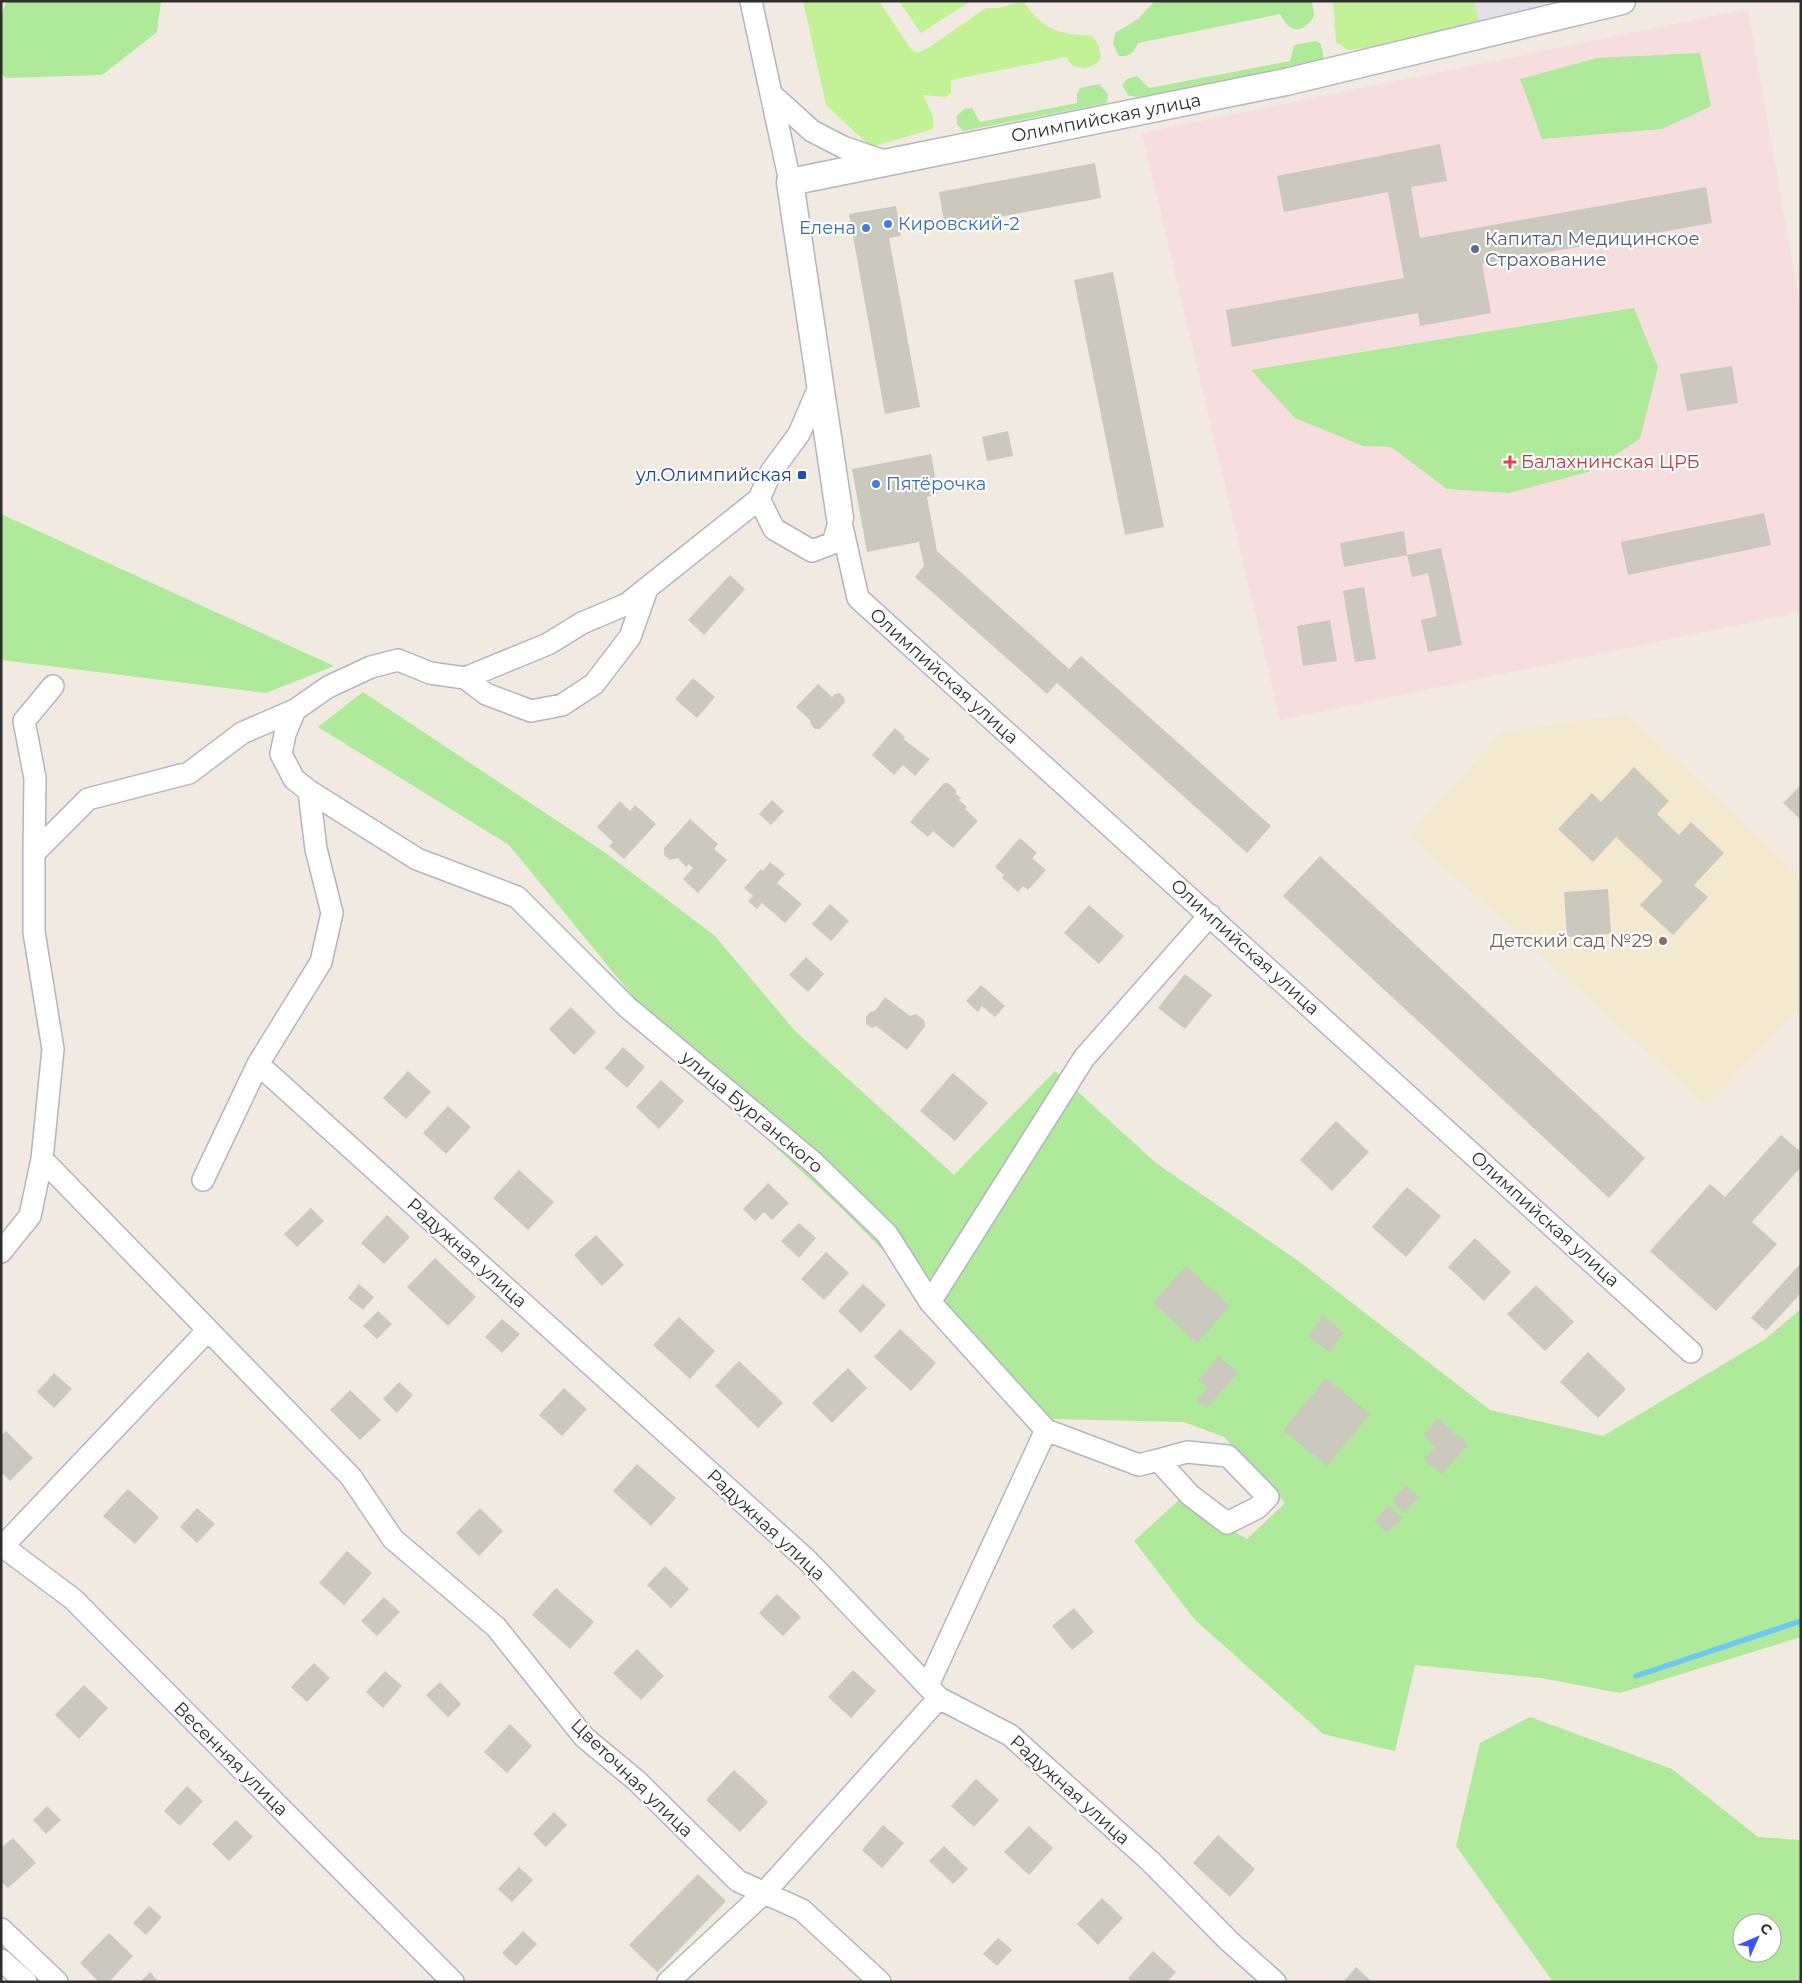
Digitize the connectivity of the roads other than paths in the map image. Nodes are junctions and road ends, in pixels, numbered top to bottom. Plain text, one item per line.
1 (751, 1) edge
2 (1622, 1) edge
3 (771, 94) junction
4 (887, 162) junction
5 (790, 182) junction
6 (820, 385) junction
7 (759, 499) junction
8 (840, 518) junction
9 (647, 589) junction
10 (465, 678) junction
11 (53, 686) dead end
12 (295, 710) junction
13 (309, 791) junction
14 (34, 853) junction
15 (1210, 915) junction
16 (258, 1064) junction
17 (42, 1159) junction
18 (203, 1180) dead end
19 (1, 1252) edge
20 (930, 1302) junction
21 (208, 1330) junction
22 (1691, 1352) dead end
23 (1046, 1430) junction
24 (1158, 1460) junction
25 (2, 1545) edge
26 (933, 1691) junction
27 (764, 1893) junction
28 (1, 1929) edge
29 (1, 1960) edge
30 (26, 1982) edge
31 (57, 1982) edge
32 (453, 1982) edge
33 (668, 1982) edge
34 (880, 1982) edge
35 (1274, 1982) edge

1 - 3 street
2 - 4 street, Олимпийская улица
3 - 4 street
3 - 5 street
4 - 5 street, Олимпийская улица
5 - 6 street, Олимпийская улица
6 - 7 street
6 - 8 street, Олимпийская улица
7 - 8 street, Олимпийская улица
7 - 9 street
8 - 15 street, Олимпийская улица
9 - 10 street
9 - 10 street
10 - 12 street
11 - 14 street
12 - 13 street, улица Бурганского
12 - 14 street
13 - 16 street
13 - 20 street, улица Бурганского
14 - 17 street
15 - 20 street
15 - 22 street, Олимпийская улица
16 - 18 street
16 - 26 street, Радужная улица
17 - 19 street
17 - 21 street, Цветочная улица
20 - 23 street, улица Бурганского
21 - 25 street
21 - 27 street, Цветочная улица
23 - 24 street, улица Бурганского
23 - 26 street
24 - 24 street, улица Бурганского
25 - 32 street, Весенняя улица
26 - 27 street
26 - 35 street, Радужная улица
27 - 33 street
27 - 34 street, Цветочная улица
28 - 31 street
29 - 30 street

